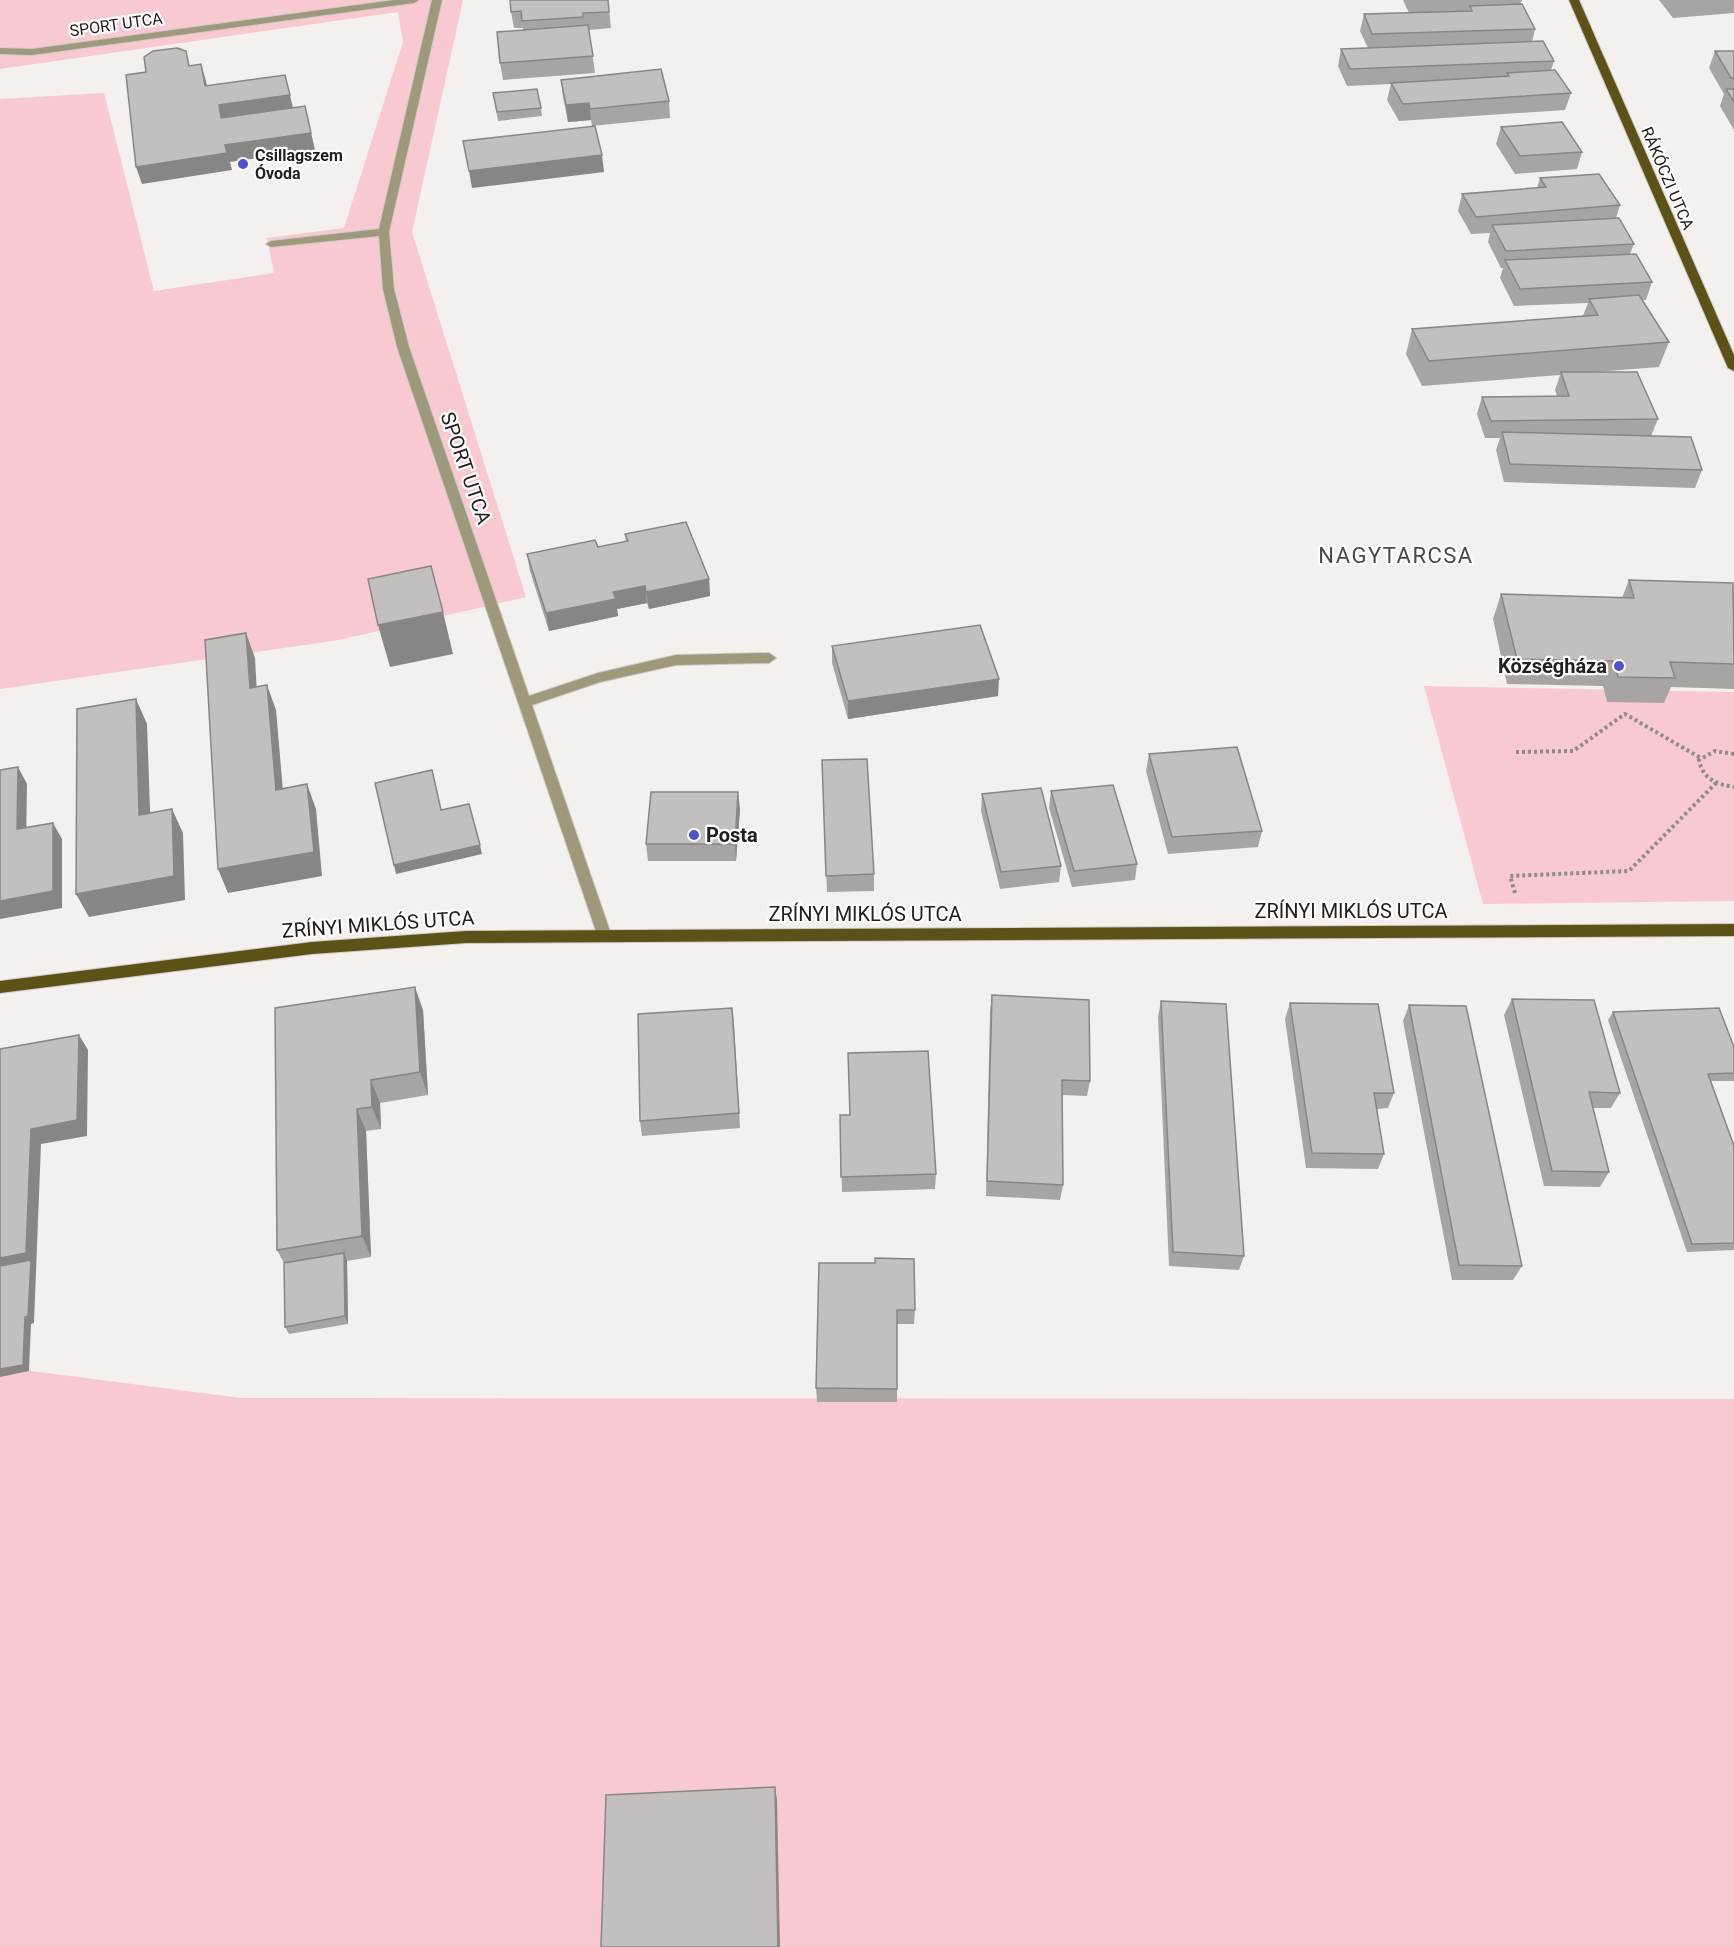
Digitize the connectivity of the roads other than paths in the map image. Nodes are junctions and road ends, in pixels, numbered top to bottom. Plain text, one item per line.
1 (414, 0) edge
2 (437, 0) edge
3 (1574, 0) edge
4 (0, 51) edge
5 (384, 232) junction
6 (271, 244) dead end
7 (1734, 368) edge
8 (770, 658) dead end
9 (524, 703) junction
10 (1734, 930) edge
11 (605, 937) junction
12 (0, 987) edge

1 - 4 street, SPORT UTCA
2 - 5 street, SPORT UTCA
3 - 7 main road, RÁKÓCZI UTCA
5 - 6 street
5 - 9 street, SPORT UTCA
8 - 9 street
9 - 11 street, SPORT UTCA
10 - 11 main road, ZRÍNYI MIKLÓS UTCA
11 - 12 main road, ZRÍNYI MIKLÓS UTCA

